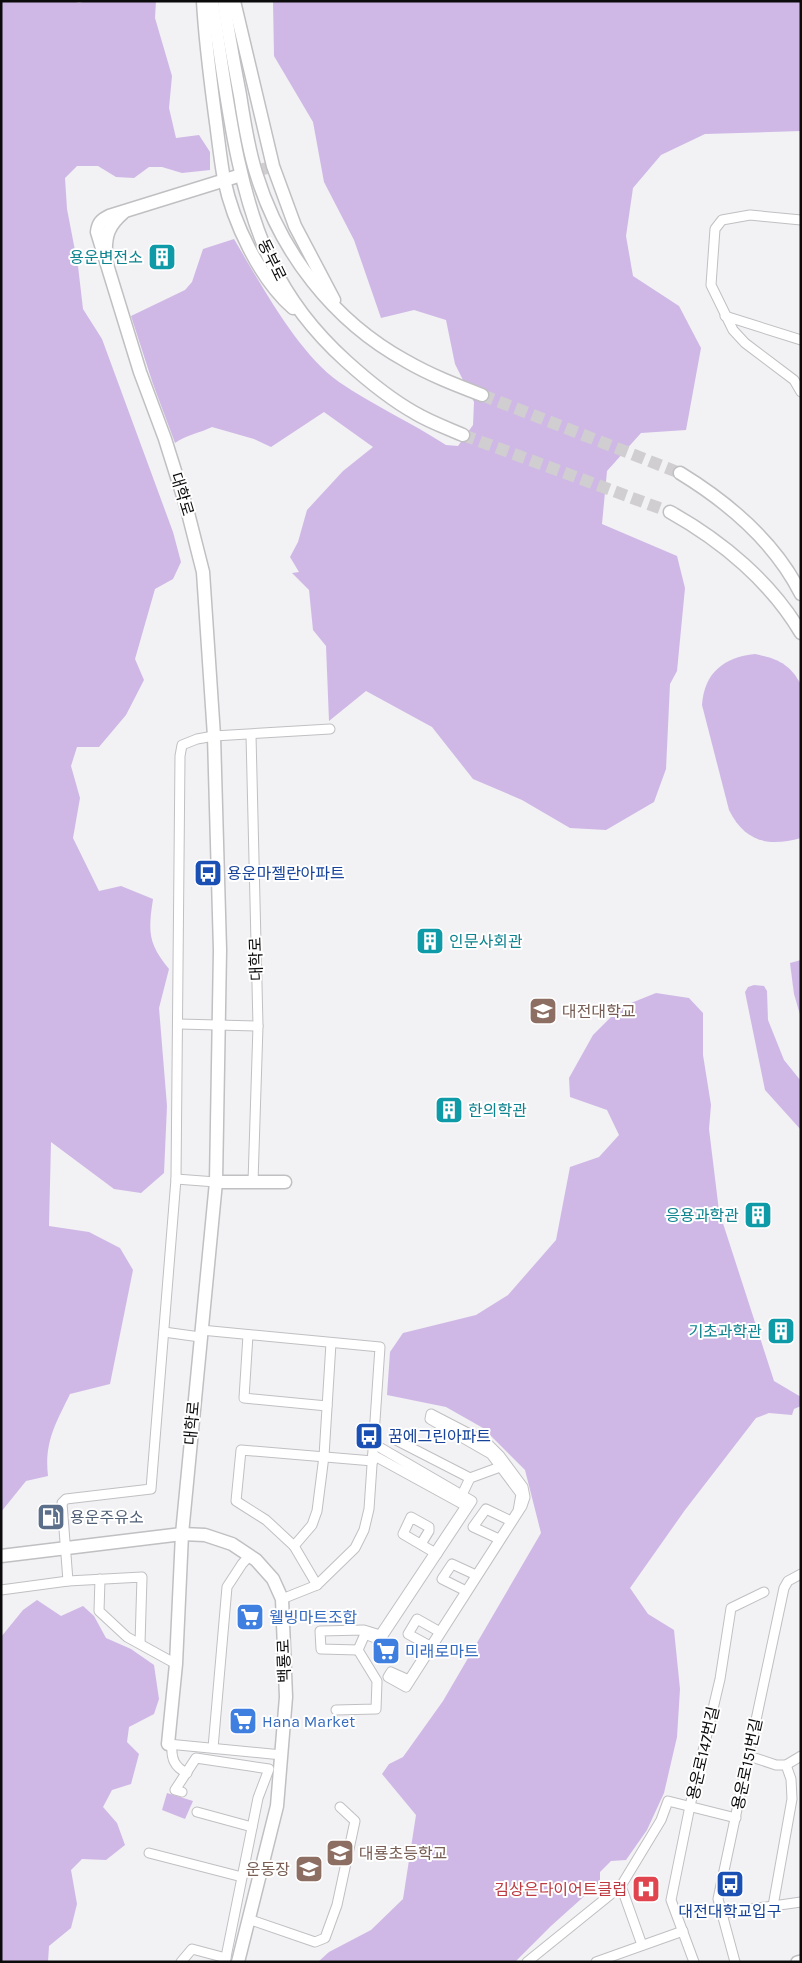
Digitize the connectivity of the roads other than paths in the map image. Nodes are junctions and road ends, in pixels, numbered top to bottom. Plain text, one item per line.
1 (203, 1) edge
2 (212, 1) edge
3 (224, 1) edge
4 (234, 1) edge
5 (238, 176) tunnel mouth
6 (225, 180) junction
7 (801, 220) edge
8 (725, 316) junction
9 (344, 317) junction
10 (308, 321) junction
11 (801, 340) edge
12 (801, 392) edge
13 (482, 395) tunnel mouth
14 (463, 435) tunnel mouth
15 (680, 473) tunnel mouth
16 (670, 512) tunnel mouth
17 (801, 594) edge
18 (801, 633) edge
19 (330, 729) dead end
20 (250, 735) junction
21 (214, 736) junction
22 (178, 1024) junction
23 (218, 1025) junction
24 (258, 1026) junction
25 (176, 1179) junction
26 (216, 1182) junction
27 (254, 1182) junction
28 (285, 1182) dead end
29 (164, 1332) junction
30 (200, 1333) junction
31 (248, 1335) junction
32 (331, 1342) junction
33 (326, 1406) junction
34 (396, 1440) dead end
35 (374, 1444) junction
36 (324, 1456) junction
37 (373, 1458) junction
38 (500, 1467) junction
39 (470, 1478) junction
40 (461, 1498) junction
41 (511, 1522) junction
42 (182, 1534) junction
43 (500, 1539) junction
44 (421, 1544) dead end
45 (294, 1546) junction
46 (66, 1548) junction
47 (436, 1554) junction
48 (250, 1555) junction
49 (1, 1556) edge
50 (801, 1574) edge
51 (476, 1575) junction
52 (100, 1579) junction
53 (68, 1581) junction
54 (317, 1584) junction
55 (1, 1590) edge
56 (466, 1591) junction
57 (764, 1592) dead end
58 (282, 1599) junction
59 (440, 1632) junction
60 (140, 1643) junction
61 (430, 1646) junction
62 (358, 1650) junction
63 (176, 1664) junction
64 (336, 1710) dead end
65 (170, 1744) junction
66 (213, 1748) junction
67 (282, 1755) junction
68 (749, 1756) junction
69 (801, 1756) edge
70 (786, 1765) junction
71 (187, 1772) junction
72 (182, 1792) dead end
73 (690, 1806) junction
74 (340, 1807) dead end
75 (197, 1812) dead end
76 (736, 1818) junction
77 (252, 1827) junction
78 (149, 1853) dead end
79 (242, 1877) junction
80 (621, 1886) junction
81 (801, 1902) edge
82 (773, 1906) junction
83 (722, 1913) junction
84 (248, 1919) junction
85 (683, 1931) junction
86 (642, 1945) junction
87 (230, 1960) edge
88 (801, 1961) edge
89 (181, 1962) edge
90 (527, 1962) edge
91 (596, 1962) edge
92 (694, 1962) edge
93 (735, 1962) edge
94 (797, 1962) edge

1 - 6 main road
2 - 10 main road, 동부로
3 - 9 main road, 동부로
4 - 9 main road
5 - 6 main road, 대학로
6 - 10 main road
6 - 21 main road, 대학로
7 - 8 street
8 - 11 street
8 - 12 street
9 - 13 main road, 동부로
10 - 14 main road, 동부로
15 - 17 main road
16 - 18 main road
19 - 20 street
20 - 21 street
20 - 24 street, 대학로
21 - 22 street
21 - 23 main road, 대학로
22 - 23 street
22 - 25 street
23 - 24 street
23 - 26 main road, 대학로
24 - 27 street, 대학로
25 - 26 street
25 - 29 street
26 - 27 main road
26 - 30 main road, 대학로
27 - 28 main road
29 - 30 street
29 - 46 street
30 - 31 street
30 - 42 main road, 대학로
31 - 32 street
31 - 33 street
32 - 33 street
32 - 35 street
33 - 36 street
34 - 39 street
35 - 37 street
35 - 40 street
36 - 37 street
36 - 45 street
36 - 45 street
37 - 40 street
37 - 54 street
38 - 39 street
38 - 41 street
38 - 61 street
39 - 40 street
40 - 47 street
41 - 43 street
41 - 43 street
42 - 46 main road, 백룡로
42 - 48 main road, 백룡로
42 - 63 main road, 대학로
43 - 51 street
44 - 47 street
45 - 54 street
46 - 49 main road, 백룡로
46 - 53 street
47 - 62 street
47 - 62 street
48 - 58 main road, 백룡로
48 - 66 street
50 - 68 street, 용운로151번길
51 - 56 street
51 - 56 street
52 - 53 street
52 - 60 street
52 - 60 street
53 - 55 street
54 - 58 street
56 - 59 street
57 - 73 street, 용운로147번길
58 - 67 main road, 백룡로
59 - 61 street
59 - 61 street
60 - 63 street
62 - 64 street
63 - 65 main road, 대학로
65 - 66 street
65 - 71 street
66 - 67 street
67 - 84 main road, 백룡로
68 - 70 street
68 - 76 street, 용운로151번길
69 - 70 street
70 - 82 street
71 - 72 street
71 - 77 street
73 - 76 street
73 - 80 street
73 - 85 street, 용운로147번길
74 - 84 street
75 - 77 street
76 - 83 street, 용운로151번길
77 - 79 street
78 - 79 street
79 - 87 street
80 - 86 street
80 - 90 street
81 - 82 street
82 - 83 street
83 - 93 street, 용운로151번길
84 - 87 main road, 백룡로
85 - 86 street
85 - 92 street, 용운로147번길
86 - 91 street
87 - 89 street
88 - 94 street

